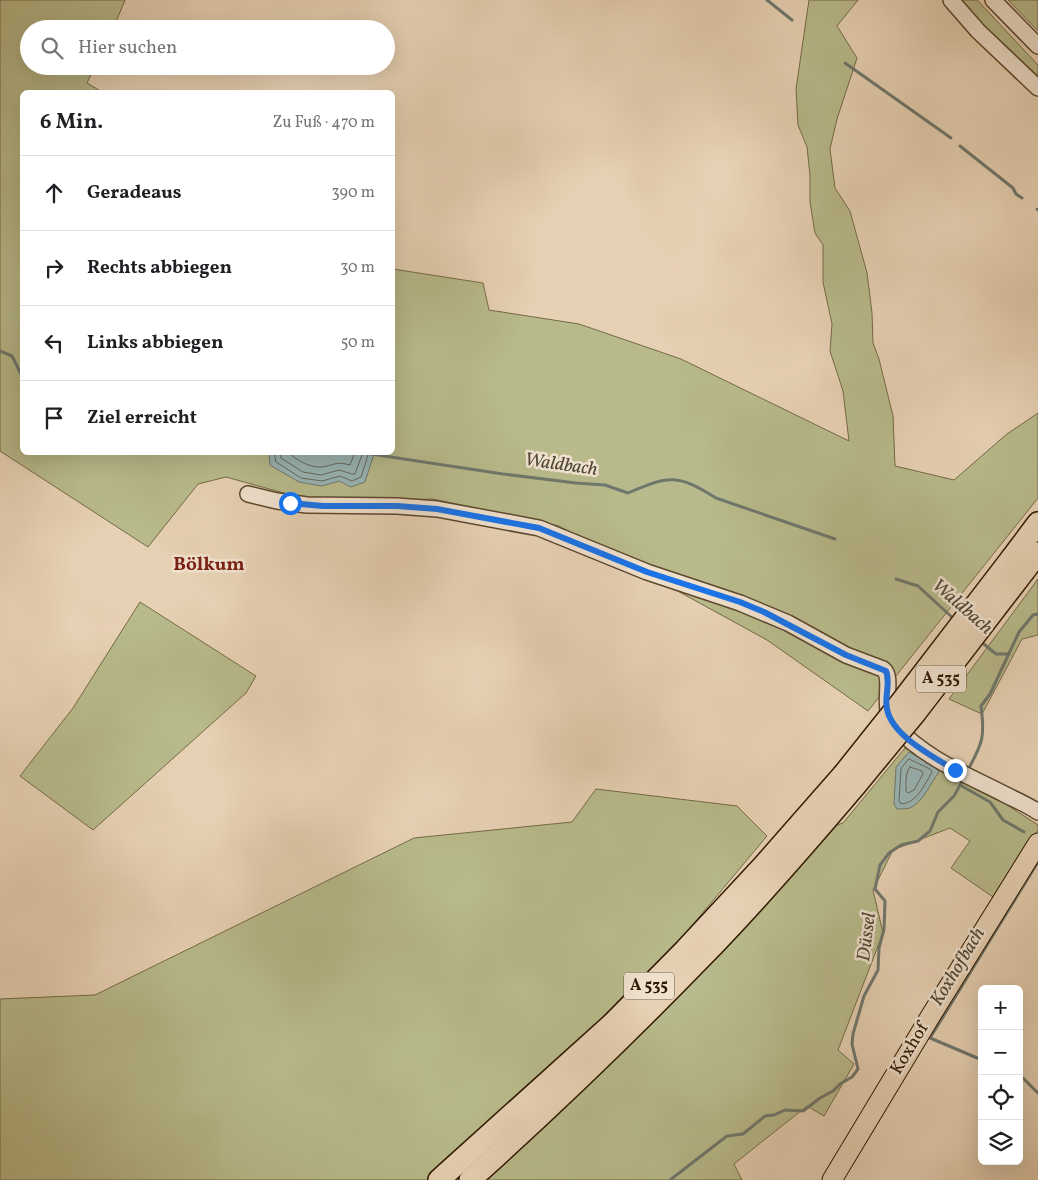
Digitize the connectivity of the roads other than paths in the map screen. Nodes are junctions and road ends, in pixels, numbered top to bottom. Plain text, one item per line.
1 (951, 0) edge
2 (993, 0) edge
3 (1038, 46) edge
4 (1038, 88) edge
5 (248, 494) dead end
6 (1038, 523) edge
7 (1038, 553) edge
8 (1018, 564) junction
9 (849, 781) junction
10 (1038, 812) edge
11 (1038, 843) edge
12 (439, 1180) edge
13 (470, 1180) edge
14 (832, 1180) edge

1 - 4 street
2 - 3 street
5 - 10 street
6 - 8 highway, A 535
7 - 8 highway, A 535
8 - 9 highway, A 535, bridge
9 - 12 highway, A 535
9 - 13 highway, A 535
11 - 14 main road, Koxhof

